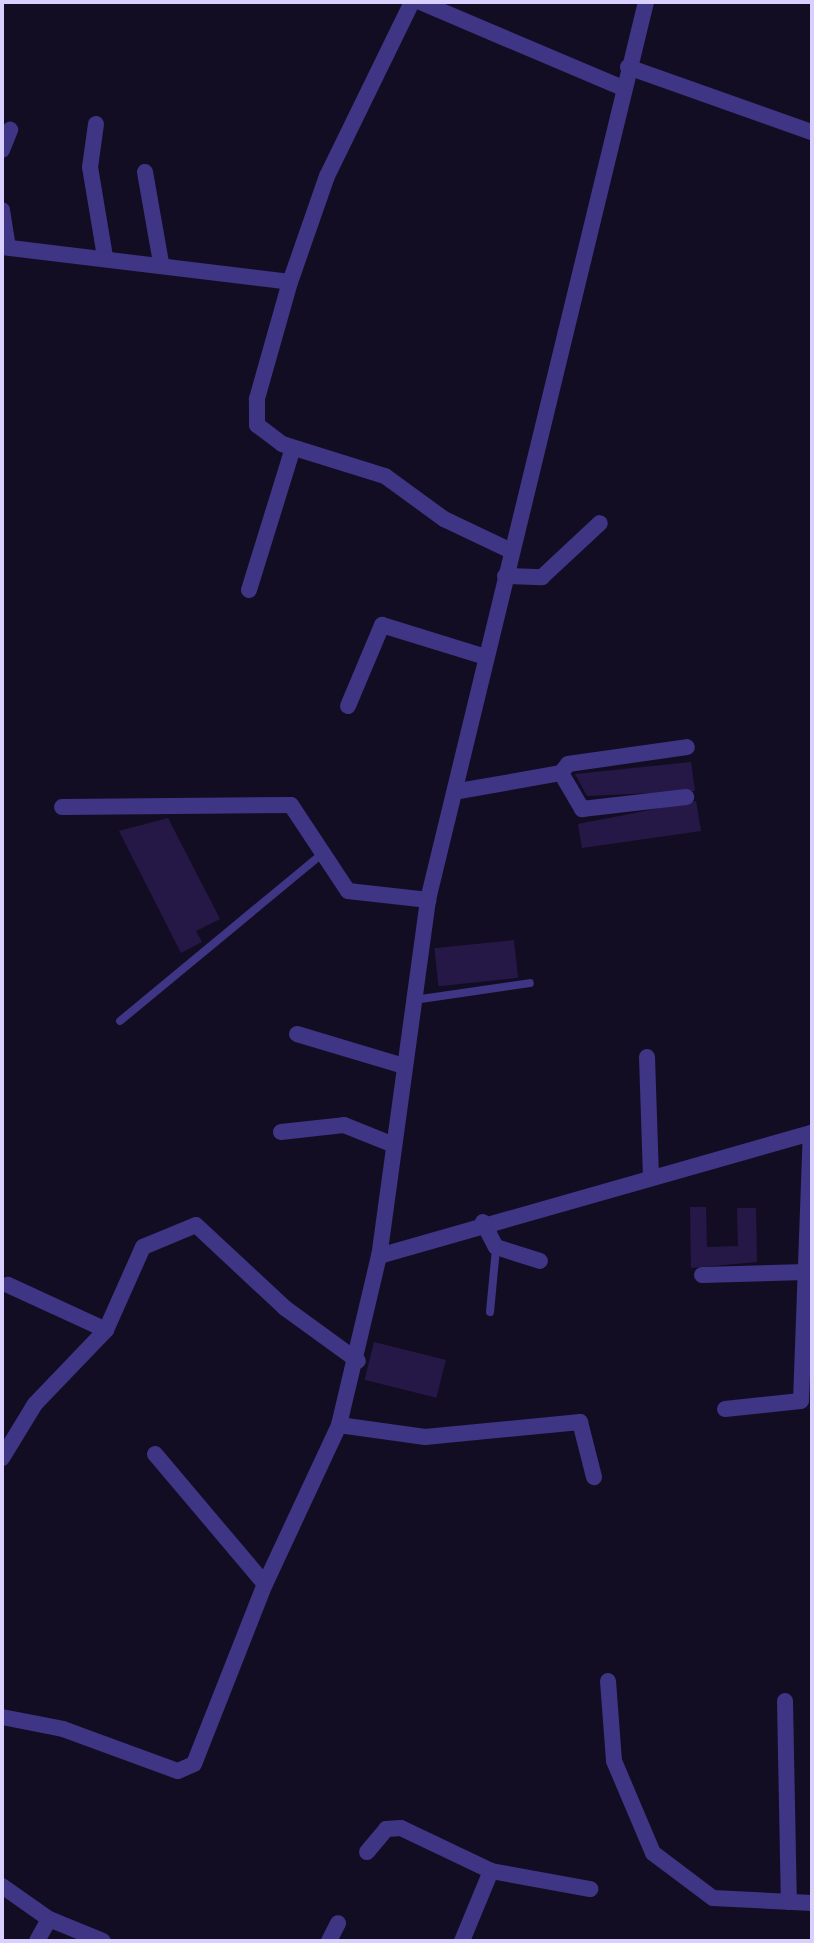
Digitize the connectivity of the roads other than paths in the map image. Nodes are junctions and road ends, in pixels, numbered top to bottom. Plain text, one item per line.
1 (412, 2) edge
2 (420, 2) edge
3 (646, 2) edge
4 (628, 67) junction
5 (623, 88) junction
6 (96, 124) dead end
7 (10, 130) dead end
8 (812, 132) edge
9 (2, 150) edge
10 (145, 172) dead end
11 (2, 210) edge
12 (5, 246) edge
13 (105, 257) junction
14 (161, 263) junction
15 (290, 282) junction
16 (293, 448) junction
17 (600, 523) dead end
18 (511, 551) junction
19 (505, 576) junction
20 (249, 590) dead end
21 (486, 657) junction
22 (348, 706) dead end
23 (687, 747) dead end
24 (561, 773) junction
25 (459, 791) junction
26 (686, 797) dead end
27 (62, 807) dead end
28 (323, 853) junction
29 (428, 900) junction
30 (530, 983) dead end
31 (413, 1000) junction
32 (120, 1021) dead end
33 (297, 1034) dead end
34 (647, 1057) dead end
35 (404, 1066) junction
36 (281, 1132) dead end
37 (811, 1133) edge
38 (394, 1145) junction
39 (651, 1176) junction
40 (483, 1222) junction
41 (496, 1247) junction
42 (379, 1256) junction
43 (540, 1261) dead end
44 (806, 1272) junction
45 (702, 1275) dead end
46 (8, 1285) dead end
47 (490, 1312) dead end
48 (106, 1330) junction
49 (358, 1361) junction
50 (809, 1370) edge
51 (725, 1409) dead end
52 (339, 1425) junction
53 (155, 1454) dead end
54 (2, 1458) edge
55 (594, 1477) dead end
56 (265, 1584) junction
57 (608, 1681) dead end
58 (785, 1701) dead end
59 (2, 1717) edge
60 (367, 1852) dead end
61 (491, 1871) junction
62 (2, 1886) edge
63 (590, 1889) dead end
64 (789, 1902) junction
65 (812, 1903) edge
66 (49, 1919) junction
67 (338, 1923) dead end
68 (37, 1941) edge
69 (103, 1941) edge
70 (329, 1941) edge
71 (462, 1941) edge

1 - 15 street
2 - 5 street
3 - 4 street
4 - 5 street
4 - 8 street
5 - 18 street
6 - 13 street
7 - 9 street
10 - 14 street
11 - 12 street
12 - 13 street
13 - 14 street
14 - 15 street
15 - 16 street
16 - 18 street
16 - 20 street
17 - 19 street
18 - 19 street
19 - 21 street
21 - 22 street
21 - 25 street
23 - 24 street
24 - 25 street
24 - 26 street
25 - 29 street
27 - 28 street
28 - 29 street
28 - 32 lane
29 - 31 street
30 - 31 lane
31 - 35 street
33 - 35 street
34 - 39 street
35 - 38 street
36 - 38 street
37 - 39 street
37 - 44 street
38 - 42 street
39 - 40 street
40 - 41 street
40 - 42 street
41 - 43 street
41 - 47 lane
42 - 49 street
44 - 45 street
44 - 50 street
46 - 48 street
48 - 49 street
48 - 54 street
49 - 52 street
50 - 51 street
52 - 55 street
52 - 56 street
53 - 56 street
56 - 59 street
57 - 64 street
58 - 64 street
60 - 61 street
61 - 63 street
61 - 71 street
62 - 66 street
64 - 65 street
66 - 68 street
66 - 69 street
67 - 70 street

